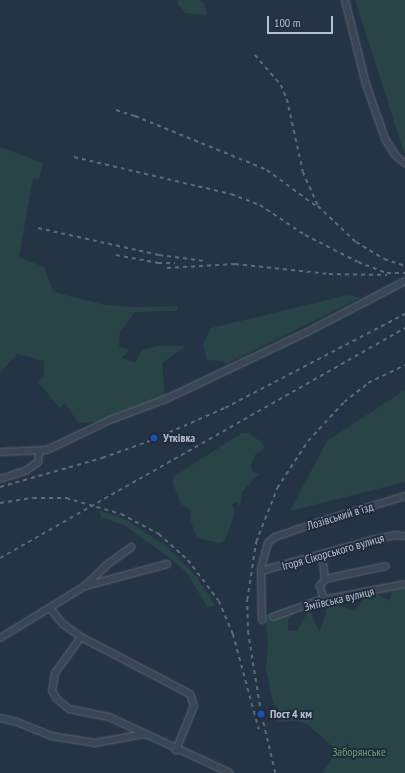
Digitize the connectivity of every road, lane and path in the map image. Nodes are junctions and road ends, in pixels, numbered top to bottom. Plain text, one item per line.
1 (345, 0) edge
2 (405, 163) edge
3 (405, 280) edge
4 (0, 452) edge
5 (39, 452) junction
6 (0, 479) edge
7 (405, 496) edge
8 (405, 536) edge
9 (131, 547) dead end
10 (322, 555) junction
11 (167, 564) dead end
12 (386, 566) dead end
13 (261, 571) junction
14 (326, 579) junction
15 (405, 584) edge
16 (85, 586) junction
17 (324, 600) junction
18 (50, 608) junction
19 (273, 617) dead end
20 (262, 620) dead end
21 (81, 637) junction
22 (0, 638) edge
23 (0, 718) edge
24 (144, 734) junction
25 (176, 750) junction
26 (230, 773) edge

1 - 2 street
3 - 5 street
4 - 5 street
5 - 6 street
7 - 13 street, Лозівський в'їзд
8 - 10 street, Ігоря Сікорського вулиця
9 - 16 street
10 - 13 street, Ігоря Сікорського вулиця
10 - 14 street
11 - 16 street
12 - 14 street
13 - 20 street
14 - 17 street
15 - 17 street, Зміївська вулиця
16 - 18 street
17 - 19 street, Зміївська вулиця
18 - 21 street
18 - 22 street
21 - 24 street
21 - 25 street
23 - 24 street
24 - 25 street
25 - 26 street

